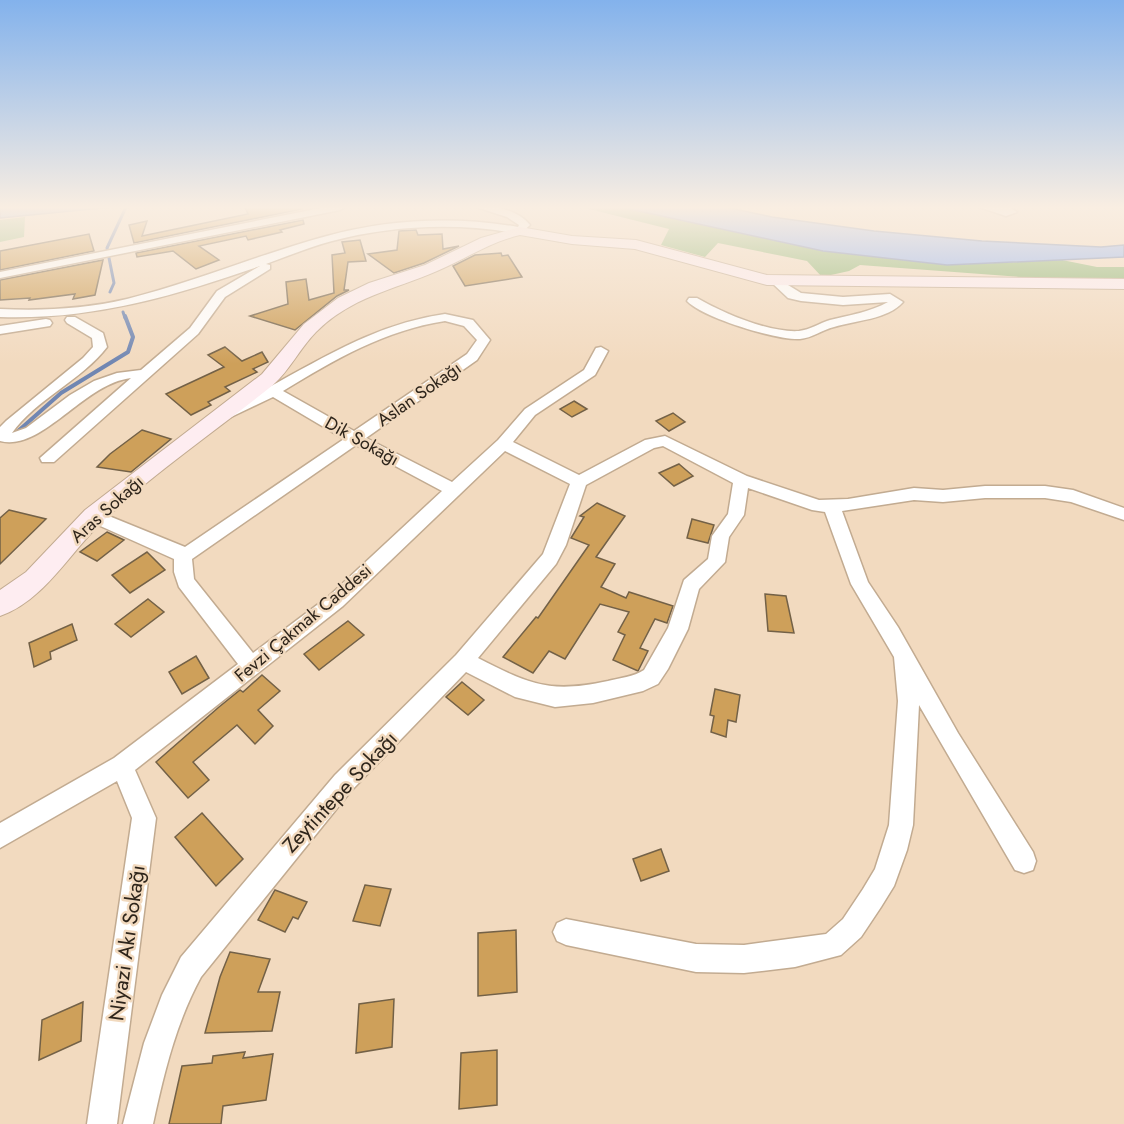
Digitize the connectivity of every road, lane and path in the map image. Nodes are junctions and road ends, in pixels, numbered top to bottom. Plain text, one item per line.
1 (78, 259) edge
2 (263, 259) edge
3 (275, 259) edge
4 (448, 259) edge
5 (691, 259) edge
6 (0, 275) edge
7 (775, 280) junction
8 (1124, 284) edge
9 (693, 301) dead end
10 (114, 306) junction
11 (0, 313) edge
12 (71, 320) junction
13 (0, 330) edge
14 (601, 351) dead end
15 (144, 374) junction
16 (273, 391) junction
17 (219, 419) junction
18 (354, 438) junction
19 (503, 444) junction
20 (48, 458) dead end
21 (741, 480) junction
22 (579, 482) junction
23 (453, 490) junction
24 (831, 506) junction
25 (1124, 514) edge
26 (93, 516) junction
27 (183, 555) junction
28 (0, 605) edge
29 (904, 657) junction
30 (463, 661) junction
31 (252, 667) junction
32 (122, 766) junction
33 (0, 836) edge
34 (1024, 861) dead end
35 (566, 932) dead end
36 (102, 1124) edge
37 (138, 1124) edge

1 - 6 street
2 - 10 street
3 - 15 street
4 - 17 main road, Aras Sokağı
5 - 7 main road
7 - 8 main road
7 - 9 street
10 - 11 street
10 - 12 street
12 - 13 street
12 - 15 street
14 - 19 street, Fevzi Çakmak Caddesi
15 - 20 street
16 - 17 street, Aslan Sokağı
16 - 18 street, Dik Sokağı
16 - 18 street, Aslan Sokağı
17 - 26 main road, Aras Sokağı
18 - 23 street, Dik Sokağı
18 - 27 street, Aslan Sokağı
19 - 22 street
19 - 23 street, Fevzi Çakmak Caddesi
21 - 22 street
21 - 24 street
21 - 30 street
22 - 30 street, Zeytintepe Sokağı
23 - 31 street, Fevzi Çakmak Caddesi
24 - 25 street
24 - 29 street
26 - 27 street
26 - 28 main road, Aras Sokağı
27 - 31 street
29 - 34 street
29 - 35 street
30 - 37 street, Zeytintepe Sokağı
31 - 32 street, Fevzi Çakmak Caddesi
32 - 33 street, Fevzi Çakmak Caddesi
32 - 36 street, Niyazi Akı Sokağı

